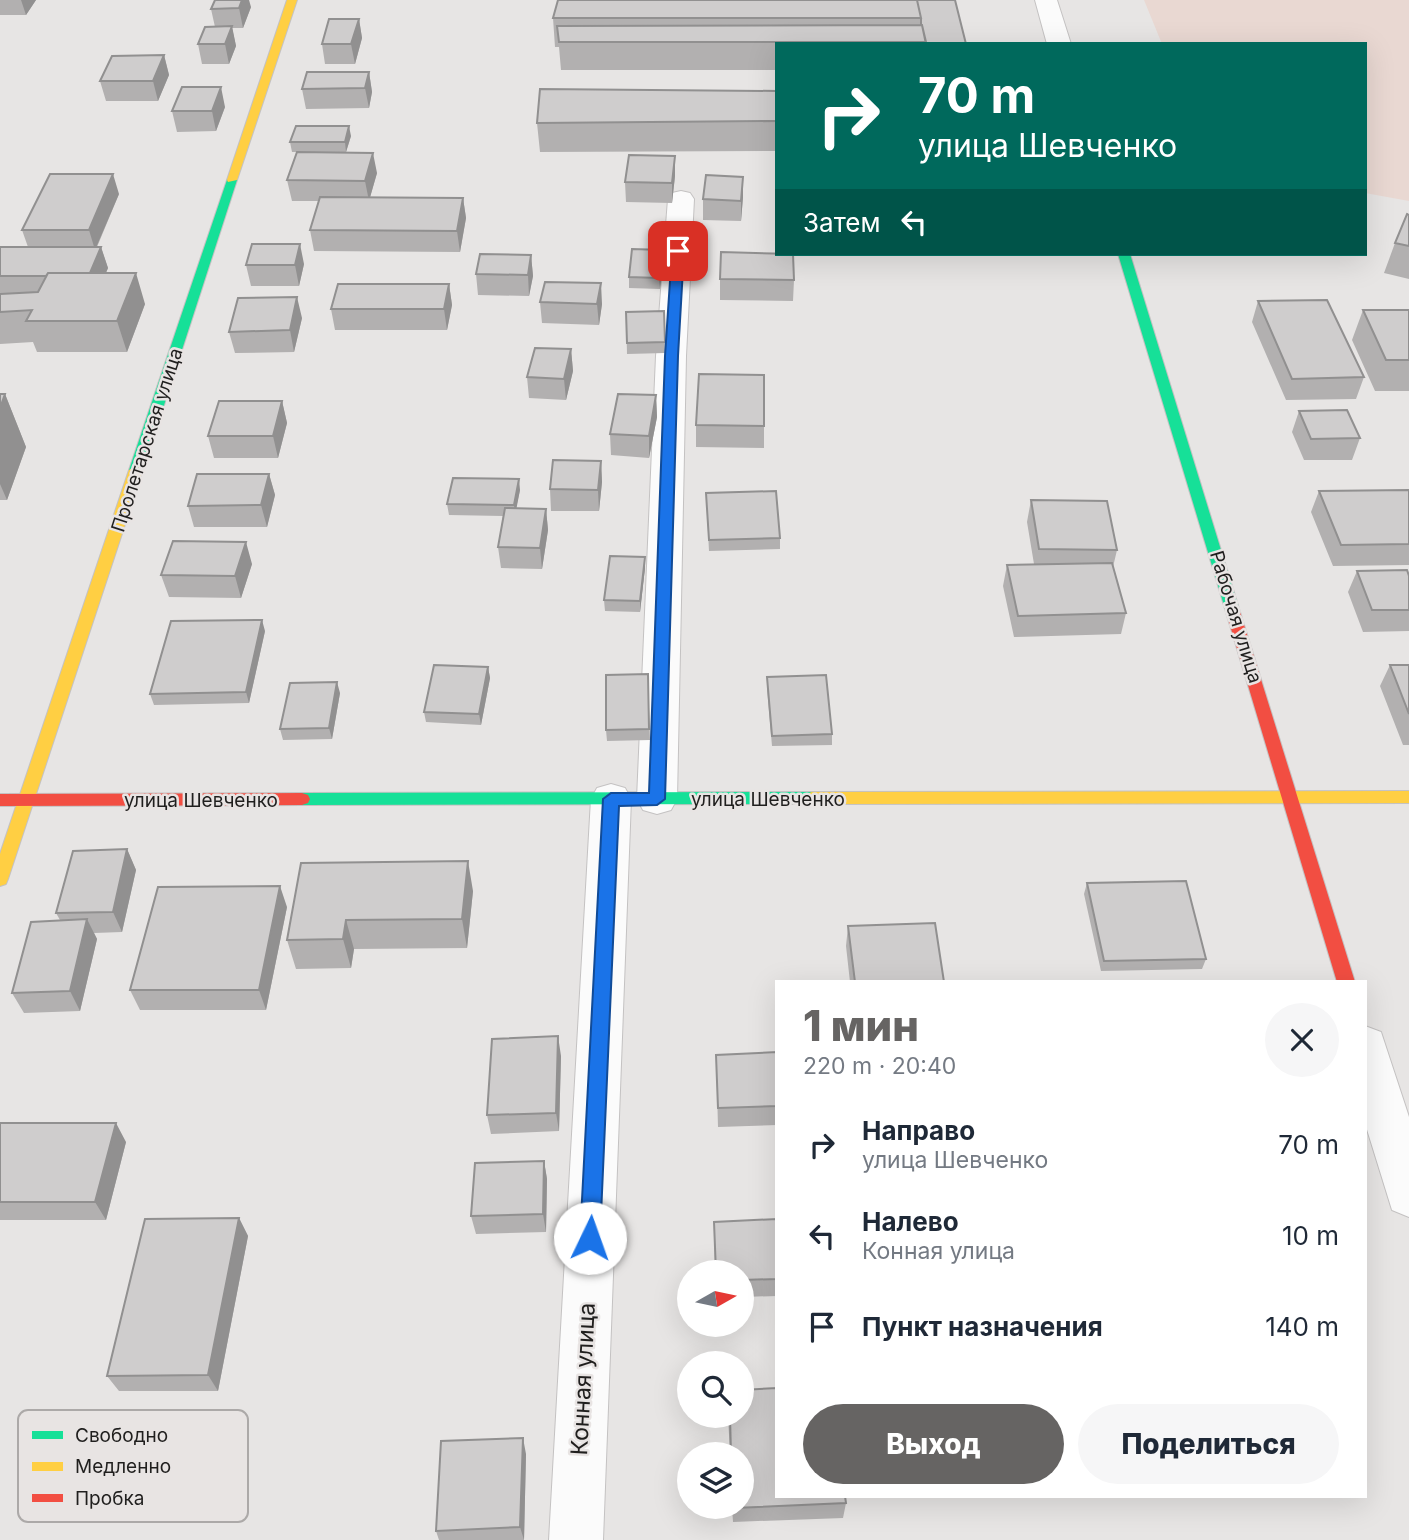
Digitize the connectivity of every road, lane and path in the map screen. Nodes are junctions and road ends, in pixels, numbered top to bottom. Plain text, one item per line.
1 (292, 0) edge
2 (1046, 0) edge
3 (1058, 42) edge
4 (681, 199) dead end
5 (1125, 256) edge
6 (1292, 796) junction
7 (1409, 797) edge
8 (611, 799) junction
9 (657, 799) junction
10 (0, 800) edge
11 (28, 800) junction
12 (0, 879) edge
13 (1345, 980) edge
14 (1367, 1052) edge
15 (1409, 1195) edge
16 (576, 1540) edge

1 - 11 street, Пролетарская улица
2 - 3 street
4 - 9 street
5 - 6 street, Рабочая улица
6 - 7 street, улица Шевченко
6 - 9 street, улица Шевченко
6 - 13 street, Рабочая улица
8 - 9 street, улица Шевченко
8 - 11 street, улица Шевченко
8 - 16 street, Конная улица
10 - 11 street, улица Шевченко
11 - 12 street, Пролетарская улица
14 - 15 street

